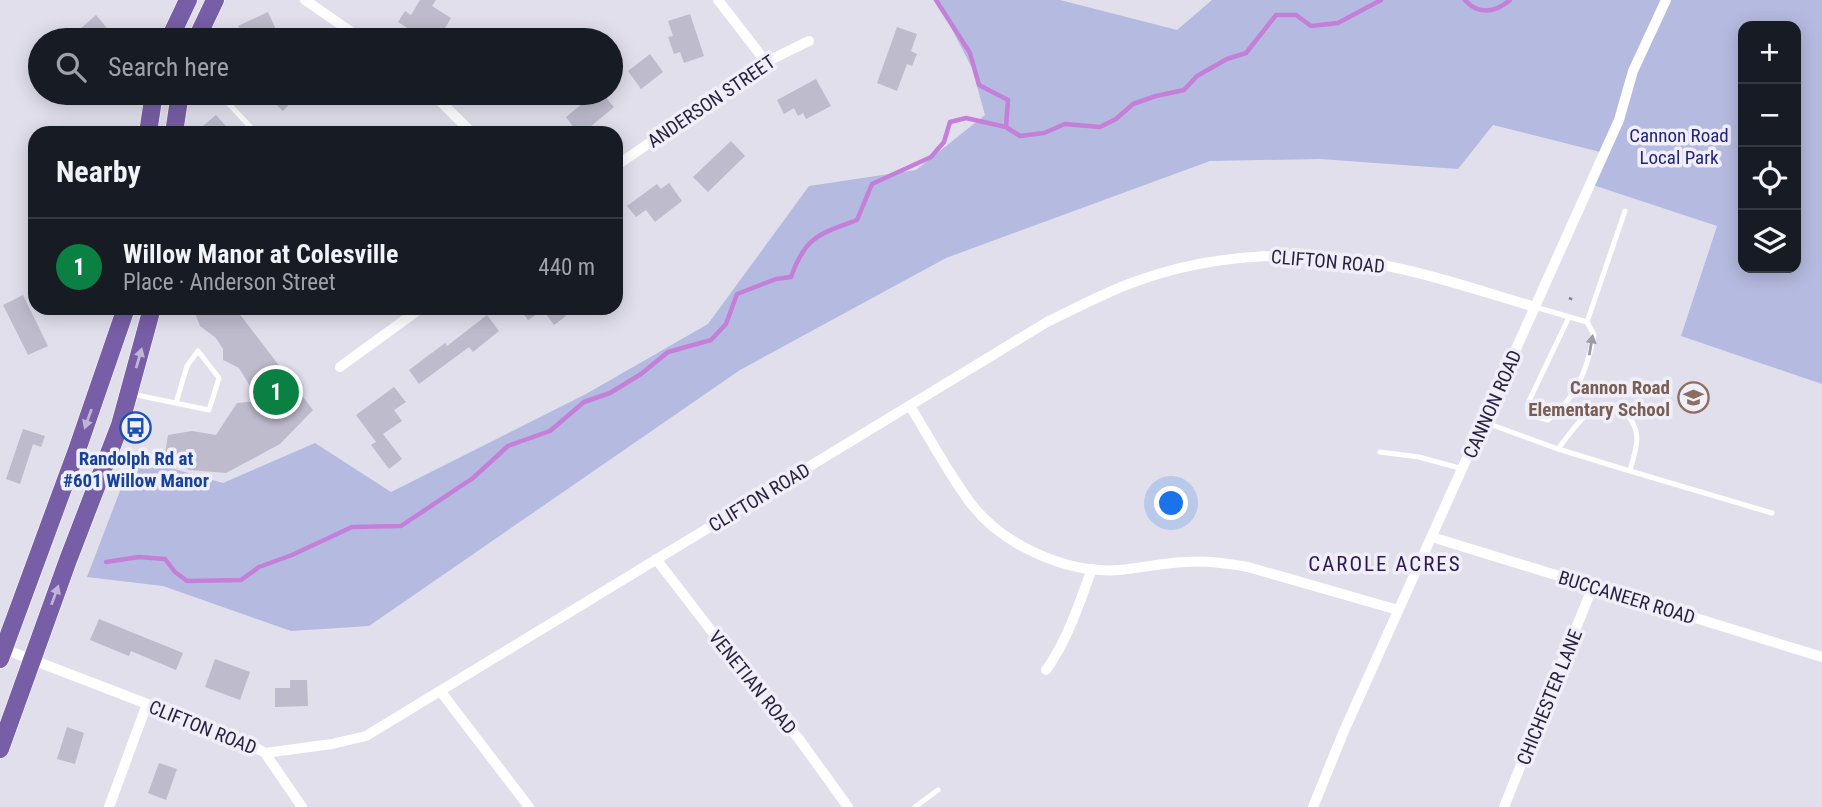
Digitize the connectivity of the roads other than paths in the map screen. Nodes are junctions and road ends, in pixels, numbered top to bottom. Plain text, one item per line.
1 (188, 0) edge
2 (215, 0) edge
3 (305, 0) edge
4 (718, 0) edge
5 (1666, 0) edge
6 (175, 28) edge
7 (202, 28) edge
8 (346, 28) edge
9 (809, 41) dead end
10 (766, 62) junction
11 (152, 105) edge
12 (178, 105) edge
13 (230, 105) edge
14 (444, 105) edge
15 (149, 126) edge
16 (175, 126) edge
17 (249, 126) edge
18 (465, 126) edge
19 (623, 161) edge
20 (1625, 211) dead end
21 (1535, 307) junction
22 (124, 315) edge
23 (150, 315) edge
24 (411, 315) edge
25 (1569, 317) junction
26 (1587, 322) junction
27 (340, 367) dead end
28 (129, 394) junction
29 (176, 403) junction
30 (909, 406) junction
31 (1484, 422) junction
32 (1558, 449) junction
33 (1380, 452) dead end
34 (1462, 469) junction
35 (1630, 471) junction
36 (1772, 513) dead end
37 (1432, 537) junction
38 (656, 559) junction
39 (1092, 569) junction
40 (1593, 586) junction
41 (1398, 610) junction
42 (2, 654) edge
43 (1822, 657) edge
44 (32, 659) junction
45 (1046, 670) dead end
46 (440, 692) junction
47 (147, 704) junction
48 (0, 749) edge
49 (265, 753) junction
50 (938, 790) dead end
51 (109, 807) edge
52 (302, 807) edge
53 (529, 807) edge
54 (848, 807) edge
55 (915, 807) edge
56 (1313, 807) edge
57 (1504, 807) edge

1 - 6 main road
2 - 7 main road
3 - 8 street
4 - 10 street
5 - 21 street, CANNON ROAD
9 - 10 street, ANDERSON STREET
10 - 19 street, ANDERSON STREET
11 - 15 main road
12 - 16 main road
13 - 17 lane
14 - 18 street
20 - 26 lane
21 - 25 lane
21 - 30 street, CLIFTON ROAD
21 - 31 street, CANNON ROAD
22 -> 42 main road
28 -> 23 main road
24 - 27 street
25 - 26 lane
25 -> 26 lane
28 - 29 lane
44 -> 28 main road
29 - 29 lane
30 - 38 street, CLIFTON ROAD
30 - 39 street
31 - 32 lane
31 - 34 street, CANNON ROAD
32 - 35 lane
32 - 35 lane
33 - 34 lane
34 - 37 street, CANNON ROAD
35 - 36 lane
37 - 40 street, BUCCANEER ROAD
37 - 41 street, CANNON ROAD
38 - 46 street, CLIFTON ROAD
38 - 54 street, VENETIAN ROAD
39 - 41 street
39 - 45 street
40 - 43 street, BUCCANEER ROAD
40 - 57 street, CHICHESTER LANE
41 - 56 street, CANNON ROAD
42 - 44 street, CLIFTON ROAD
44 - 47 street, CLIFTON ROAD
44 - 48 main road
46 - 49 street, CLIFTON ROAD
46 - 53 street
47 - 49 street, CLIFTON ROAD
47 - 51 street
49 - 52 street
50 - 55 lane

